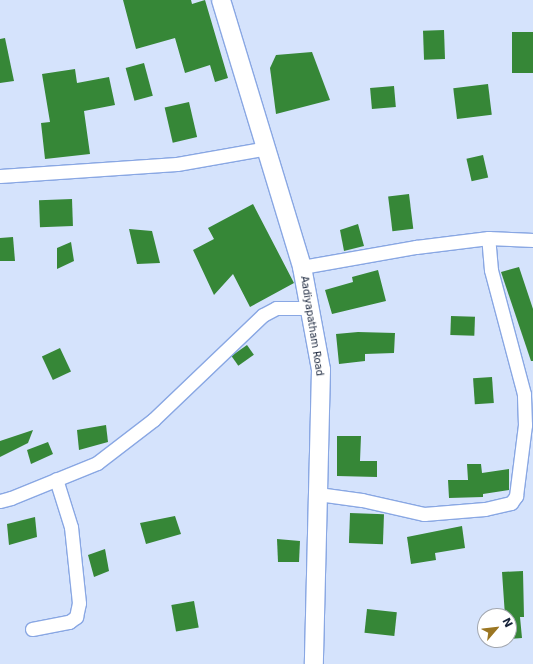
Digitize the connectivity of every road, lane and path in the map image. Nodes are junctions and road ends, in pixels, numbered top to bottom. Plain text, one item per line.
1 (220, 0) edge
2 (268, 148) junction
3 (0, 176) edge
4 (488, 238) junction
5 (533, 240) edge
6 (302, 267) junction
7 (309, 308) junction
8 (56, 479) junction
9 (318, 494) junction
10 (0, 501) edge
11 (32, 629) dead end
12 (314, 664) edge

1 - 2 street, Aadiyapatham Road
2 - 3 street
2 - 6 street, Aadiyapatham Road
4 - 5 street
4 - 6 street
4 - 9 street
6 - 7 street, Aadiyapatham Road
7 - 8 street
7 - 9 street, Aadiyapatham Road
8 - 10 street
8 - 11 street
9 - 12 street, Aadiyapatham Road

